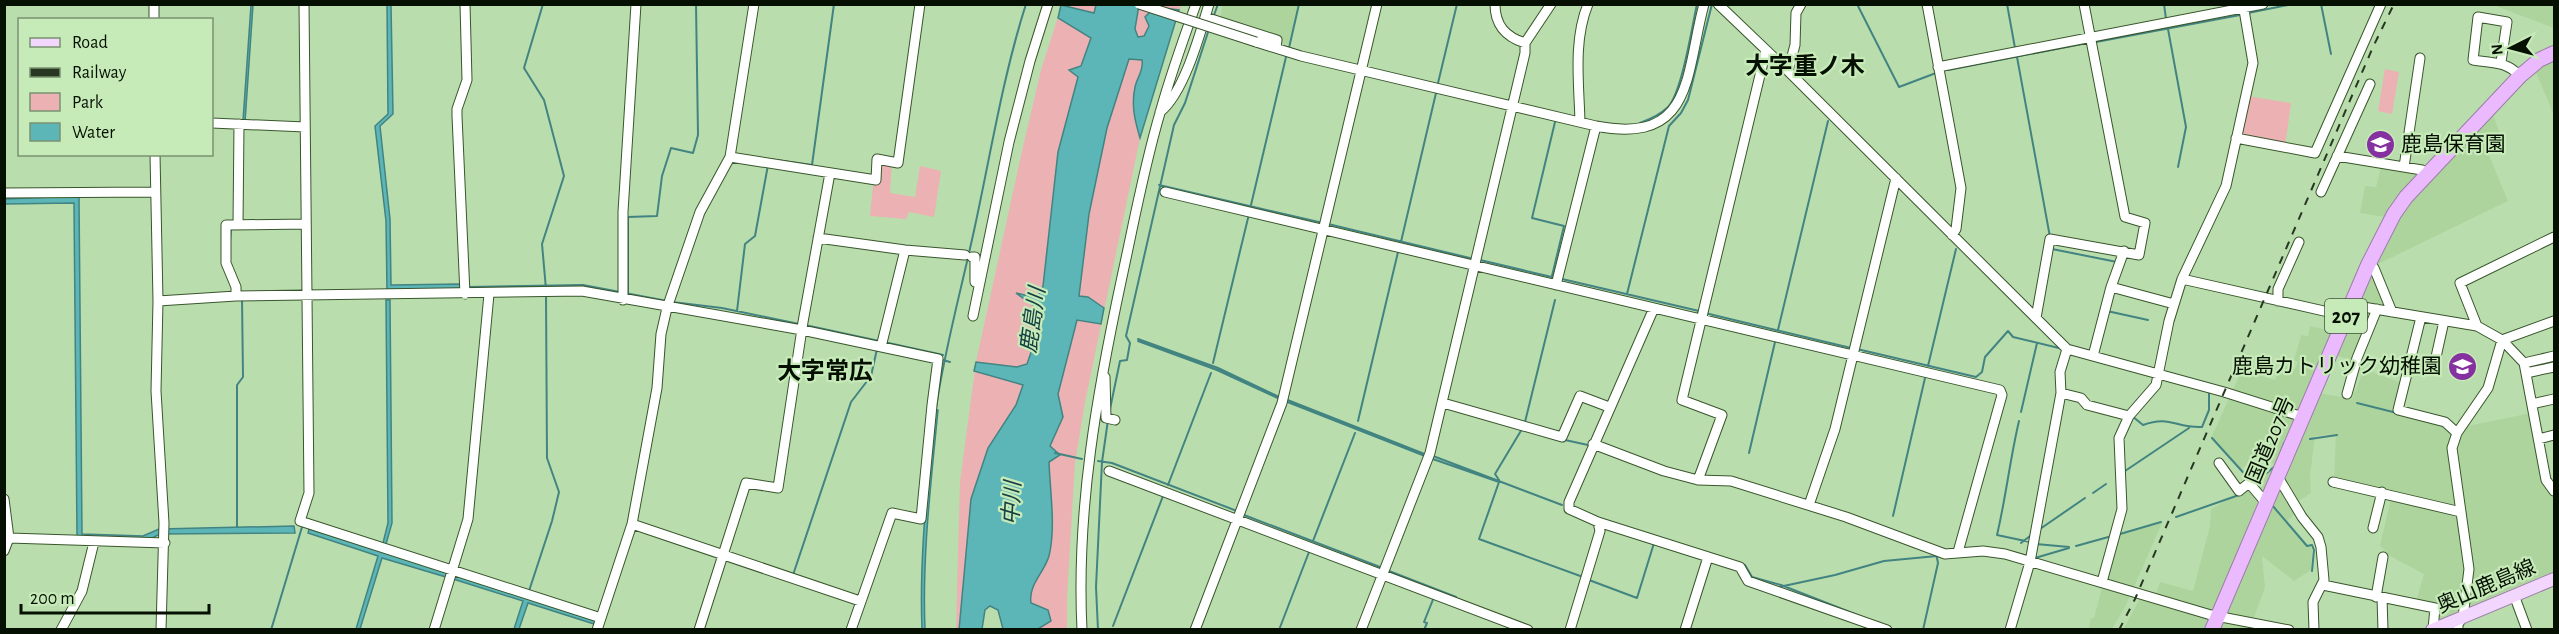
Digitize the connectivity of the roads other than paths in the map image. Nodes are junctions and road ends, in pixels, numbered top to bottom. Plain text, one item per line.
1 (304, 4) edge
2 (465, 4) edge
3 (636, 4) edge
4 (754, 4) edge
5 (920, 4) edge
6 (1048, 4) edge
7 (1139, 4) edge
8 (1196, 4) edge
9 (1209, 4) edge
10 (1377, 4) edge
11 (1495, 4) edge
12 (1551, 4) edge
13 (1588, 4) edge
14 (1704, 4) edge
15 (1718, 4) edge
16 (1801, 4) edge
17 (1927, 4) edge
18 (2084, 4) edge
19 (2263, 4) edge
20 (2381, 4) edge
21 (2243, 6) edge
22 (1207, 18) junction
23 (2091, 38) junction
24 (1525, 43) junction
25 (1276, 48) junction
26 (1766, 50) junction
27 (2554, 53) edge
28 (2420, 58) dead end
29 (2501, 62) junction
30 (1938, 67) junction
31 (1362, 70) junction
32 (1788, 71) junction
33 (2520, 76) junction
34 (2370, 84) dead end
35 (1513, 105) junction
36 (1160, 112) junction
37 (1580, 122) junction
38 (213, 123) edge
39 (239, 124) junction
40 (1596, 126) junction
41 (305, 127) junction
42 (2236, 138) junction
43 (155, 156) edge
44 (730, 156) junction
45 (2337, 156) junction
46 (2404, 167) junction
47 (830, 173) junction
48 (2428, 174) junction
49 (1896, 178) junction
50 (155, 192) junction
51 (1165, 192) dead end
52 (2321, 192) dead end
53 (4, 193) edge
54 (306, 224) junction
55 (238, 225) junction
56 (1325, 226) junction
57 (1952, 235) junction
58 (2554, 237) edge
59 (818, 238) junction
60 (2299, 242) dead end
61 (905, 250) junction
62 (2124, 252) junction
63 (1477, 262) junction
64 (2368, 266) junction
65 (2182, 279) junction
66 (1557, 281) junction
67 (2112, 287) junction
68 (465, 290) junction
69 (489, 294) junction
70 (623, 295) junction
71 (240, 296) junction
72 (307, 296) junction
73 (976, 296) junction
74 (158, 301) junction
75 (2278, 301) junction
76 (668, 304) junction
77 (2174, 304) junction
78 (1654, 308) junction
79 (2378, 309) junction
80 (2349, 311) junction
81 (2392, 312) junction
82 (1701, 315) junction
83 (973, 316) dead end
84 (2421, 317) junction
85 (2036, 318) junction
86 (2444, 321) junction
87 (2554, 321) edge
88 (802, 326) junction
89 (2477, 326) junction
90 (2502, 340) junction
91 (880, 344) junction
92 (2067, 349) junction
93 (1853, 350) junction
94 (2093, 356) junction
95 (2554, 356) edge
96 (2434, 366) dead end
97 (2525, 368) junction
98 (2554, 368) edge
99 (1102, 372) junction
100 (2158, 374) junction
101 (2061, 393) junction
102 (2347, 394) dead end
103 (2554, 399) edge
104 (1443, 403) junction
105 (2532, 404) junction
106 (1609, 407) junction
107 (2129, 416) junction
108 (2303, 417) junction
109 (1111, 419) dead end
110 (2457, 433) junction
111 (2554, 435) edge
112 (2539, 439) junction
113 (1593, 444) junction
114 (2219, 463) dead end
115 (1109, 471) dead end
116 (2276, 479) junction
117 (1698, 480) junction
118 (2333, 482) dead end
119 (2554, 491) edge
120 (2382, 492) junction
121 (5, 501) edge
122 (2266, 503) junction
123 (1809, 505) junction
124 (2461, 512) junction
125 (1238, 519) junction
126 (1598, 522) junction
127 (632, 524) junction
128 (2373, 528) dead end
129 (164, 535) junction
130 (9, 538) junction
131 (94, 542) junction
132 (4, 551) edge
133 (1958, 552) junction
134 (723, 555) junction
135 (1708, 557) junction
136 (2383, 557) dead end
137 (2030, 562) junction
138 (452, 570) junction
139 (1383, 574) junction
140 (2554, 579) edge
141 (2102, 582) junction
142 (2323, 585) junction
143 (2514, 595) junction
144 (2379, 597) junction
145 (860, 601) junction
146 (2217, 615) junction
147 (2463, 617) junction
148 (601, 618) junction
149 (1504, 625) edge
150 (2433, 629) edge
151 (60, 630) edge
152 (161, 630) edge
153 (434, 630) edge
154 (597, 630) edge
155 (699, 630) edge
156 (851, 630) edge
157 (1082, 630) edge
158 (1195, 630) edge
159 (1361, 630) edge
160 (1528, 630) edge
161 (1570, 630) edge
162 (1685, 630) edge
163 (1887, 630) edge
164 (2010, 630) edge
165 (2212, 630) edge
166 (2289, 630) edge
167 (2314, 630) edge
168 (2383, 630) edge
169 (2458, 630) edge
170 (2528, 630) edge

1 - 41 street
2 - 68 street
3 - 70 street
4 - 44 street
5 - 47 street
6 - 73 street
7 - 25 street, bridge
8 - 36 street
9 - 22 street
10 - 31 street
11 - 24 street
12 - 24 street
13 - 37 street
14 - 40 street
15 - 26 street
16 - 32 street
17 - 30 street
18 - 23 street
19 - 21 street
20 - 42 street
21 - 23 street
21 - 42 street
22 - 25 street
22 - 36 street
23 - 30 street
23 - 62 street
24 - 35 street
25 - 31 street
26 - 32 street
26 - 82 street
27 - 33 highway, 国道207号 / 207
28 - 46 street
29 - 29 street
29 - 33 street
30 - 57 street
31 - 35 street
31 - 56 street
32 - 49 street
33 - 48 highway, 国道207号 / 207
34 - 45 street
35 - 37 street
35 - 63 street
36 - 99 street
37 - 40 street
38 - 39 street
39 - 41 street
39 - 55 street
40 - 66 street
41 - 54 street
42 - 65 street
43 - 50 street
44 - 47 street
44 - 76 street
45 - 46 street
45 - 52 street
46 - 48 street
47 - 59 street
48 - 64 highway, 国道207号 / 207
49 - 57 street
49 - 93 street
50 - 53 street
50 - 74 street
51 - 56 street
54 - 55 street
54 - 72 street
55 - 71 street
56 - 63 street
56 - 125 street
57 - 85 street
58 - 89 street
59 - 61 street
59 - 88 street
60 - 75 street
61 - 73 street
61 - 91 street
62 - 67 street
62 - 85 street
63 - 66 street
63 - 104 street
64 - 80 highway, 国道207号 / 207
64 - 81 street
65 - 75 street
65 - 77 street
66 - 78 street
67 - 77 street
67 - 94 street
68 - 69 street
68 - 72 street
69 - 70 street
69 - 138 street
70 - 76 street
71 - 72 street
71 - 74 street
72 - 138 street
73 - 83 street
74 - 129 street
75 - 80 street
76 - 88 street
76 - 127 street
77 - 100 street
78 - 82 street
78 - 106 street
79 - 80 street
79 - 81 street
79 - 102 street
80 - 108 highway, 国道207号 / 207
81 - 84 street
82 - 93 street
82 - 117 street
84 - 86 street
84 - 110 street
85 - 92 street
86 - 89 street
86 - 96 street
87 - 90 street
88 - 91 street
88 - 134 street
89 - 90 street
90 - 97 street
90 - 110 street
91 - 145 street
92 - 94 street
92 - 101 street
93 - 123 street
93 - 133 street
94 - 100 street
95 - 97 street
97 - 98 street
97 - 105 street
99 - 109 street
99 - 157 street
100 - 107 street
100 - 108 street
101 - 107 street
101 - 137 street
103 - 105 street
104 - 106 street
104 - 139 street
105 - 112 street
106 - 113 street
107 - 141 street
108 - 116 highway, 国道207号 / 207
110 - 124 street
111 - 112 street
112 - 119 street
113 - 117 street
113 - 126 street
114 - 122 street
115 - 125 street
116 - 122 highway, 国道207号 / 207
116 - 142 street
117 - 123 street
118 - 120 street
120 - 124 street
120 - 128 street
121 - 130 street
122 - 146 highway, 国道207号 / 207
123 - 133 street
124 - 147 street
125 - 139 street
125 - 158 street
126 - 135 street
126 - 161 street
127 - 134 street
127 - 148 street
129 - 131 street
129 - 152 street
130 - 131 street
130 - 132 street
131 - 151 street
133 - 137 street
134 - 145 street
134 - 155 street
135 - 162 street
135 - 163 street
136 - 144 street
137 - 141 street
137 - 164 street
138 - 148 street
138 - 153 street
139 - 149 street
139 - 159 street
140 - 143 main road, 奥山鹿島線
141 - 146 street
142 - 144 street
142 - 167 street
143 - 147 main road, 奥山鹿島線
143 - 170 street
144 - 150 street
144 - 168 street
145 - 156 street
146 - 165 highway, 国道207号 / 207
146 - 166 street
147 - 150 main road, 奥山鹿島線
147 - 169 street
148 - 154 street
149 - 160 street

